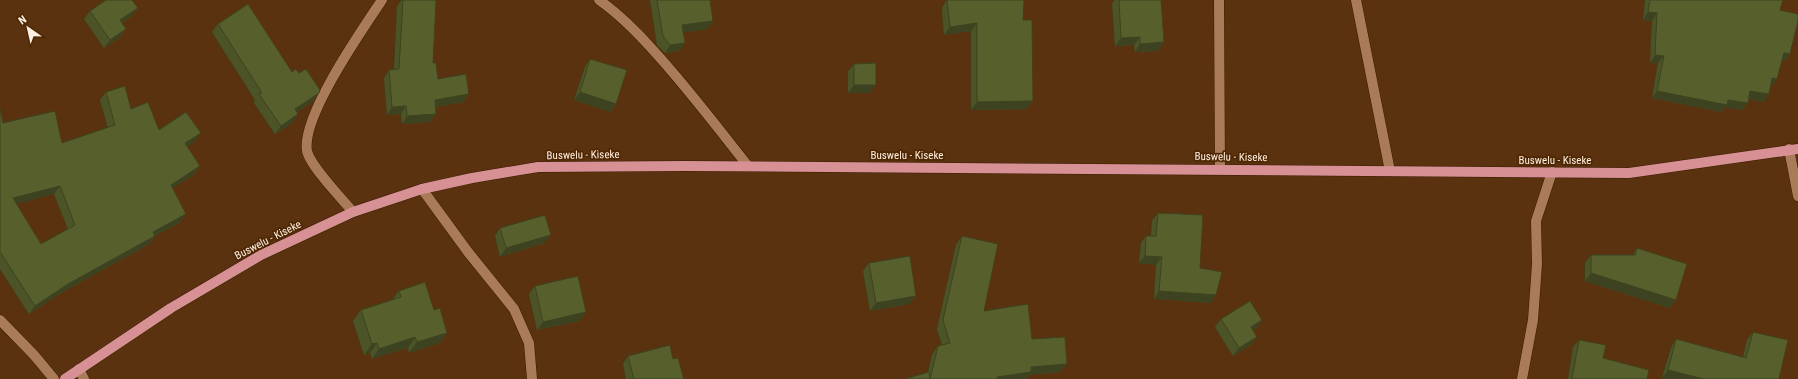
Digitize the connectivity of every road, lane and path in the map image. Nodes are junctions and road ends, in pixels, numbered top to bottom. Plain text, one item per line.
1 (382, 0) edge
2 (599, 0) edge
3 (1218, 0) edge
4 (1356, 0) edge
5 (1793, 149) edge
6 (748, 166) junction
7 (1220, 169) junction
8 (1390, 171) junction
9 (1552, 172) junction
10 (422, 189) junction
11 (1798, 196) edge
12 (354, 212) junction
13 (0, 320) edge
14 (79, 369) junction
15 (54, 379) edge
16 (65, 379) edge
17 (84, 379) edge
18 (532, 379) edge
19 (1522, 379) edge

1 - 12 street
2 - 6 street
3 - 7 street
4 - 8 street
5 - 9 main road, Buswelu - Kiseke
5 - 11 street
6 - 7 main road, Buswelu - Kiseke
6 - 10 main road, Buswelu - Kiseke
7 - 8 main road, Buswelu - Kiseke
8 - 9 main road, Buswelu - Kiseke
9 - 19 street
10 - 12 main road, Buswelu - Kiseke
10 - 18 street
12 - 14 main road, Buswelu - Kiseke
13 - 15 street
14 - 16 main road, Buswelu - Kiseke
14 - 17 street

